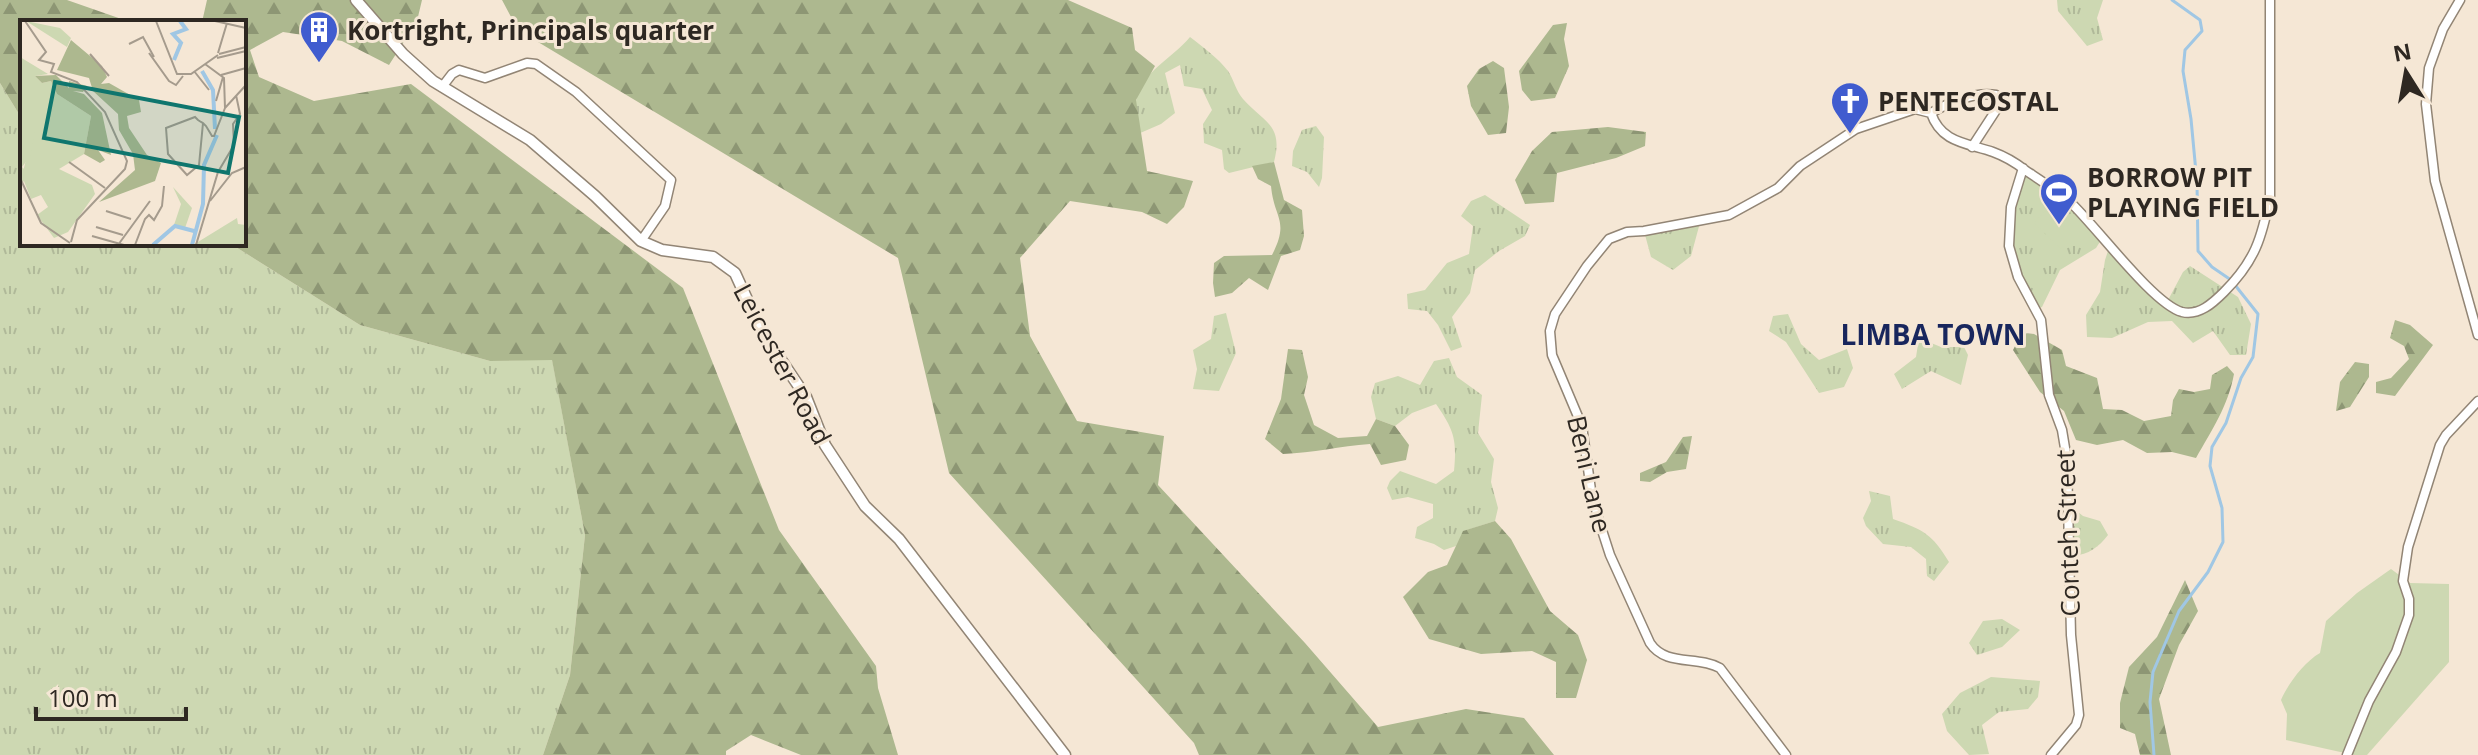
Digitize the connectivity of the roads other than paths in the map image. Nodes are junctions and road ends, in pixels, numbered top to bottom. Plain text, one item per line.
1 (356, 0) edge
2 (2270, 0) edge
3 (2460, 0) edge
4 (442, 87) junction
5 (1931, 113) junction
6 (1972, 147) junction
7 (2023, 168) junction
8 (641, 241) junction
9 (2478, 335) edge
10 (2478, 401) edge
11 (1065, 755) edge
12 (1786, 755) edge
13 (2051, 755) edge
14 (2347, 755) edge

1 - 4 street, Leicester Road
2 - 7 street
3 - 9 street
4 - 8 street, Leicester Road
4 - 8 street
5 - 6 street
5 - 6 street, Beni Lane
5 - 12 street, Beni Lane
6 - 7 street
7 - 13 street, Conteh Street
8 - 11 street, Leicester Road
10 - 14 street

